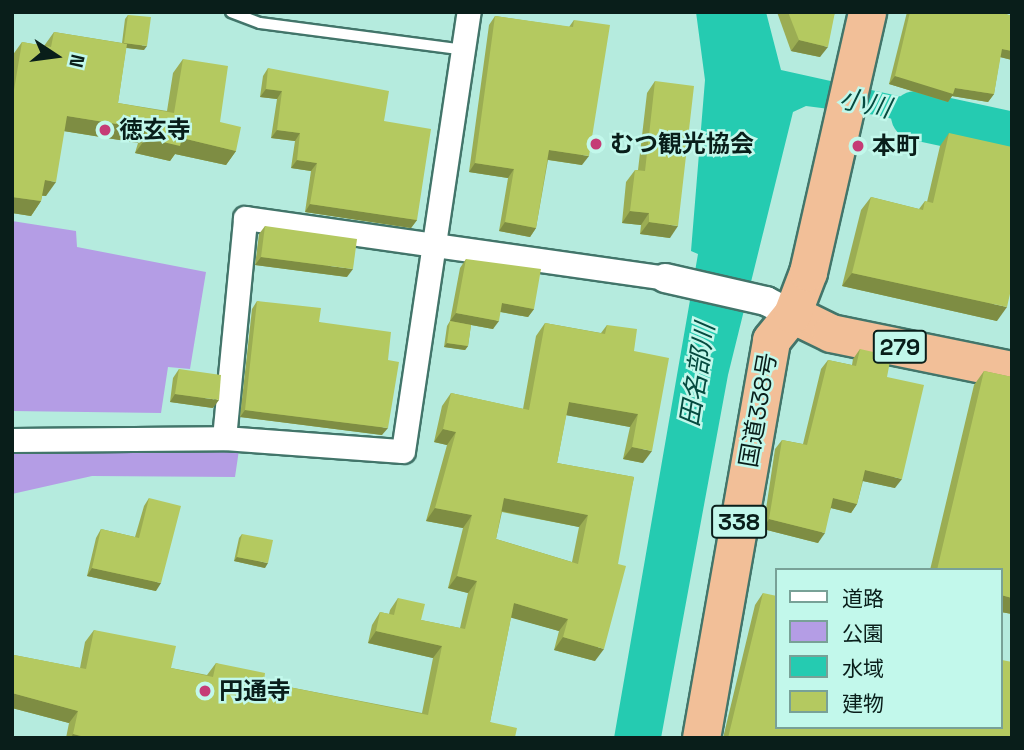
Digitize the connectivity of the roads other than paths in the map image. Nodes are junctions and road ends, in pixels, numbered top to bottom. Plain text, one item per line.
1 (231, 12) edge
2 (469, 12) edge
3 (867, 12) edge
4 (464, 50) junction
5 (436, 245) junction
6 (665, 278) joint
7 (779, 307) junction
8 (1012, 370) edge
9 (224, 438) junction
10 (12, 440) edge
11 (701, 738) edge

1 - 4 lane
2 - 4 street
3 - 7 highway, 国道338号 / 338
4 - 5 street
5 - 6 street
5 - 9 street
5 - 9 street
6 - 7 street
7 - 8 highway, 279
7 - 11 highway, 国道338号 / 338
9 - 10 street

